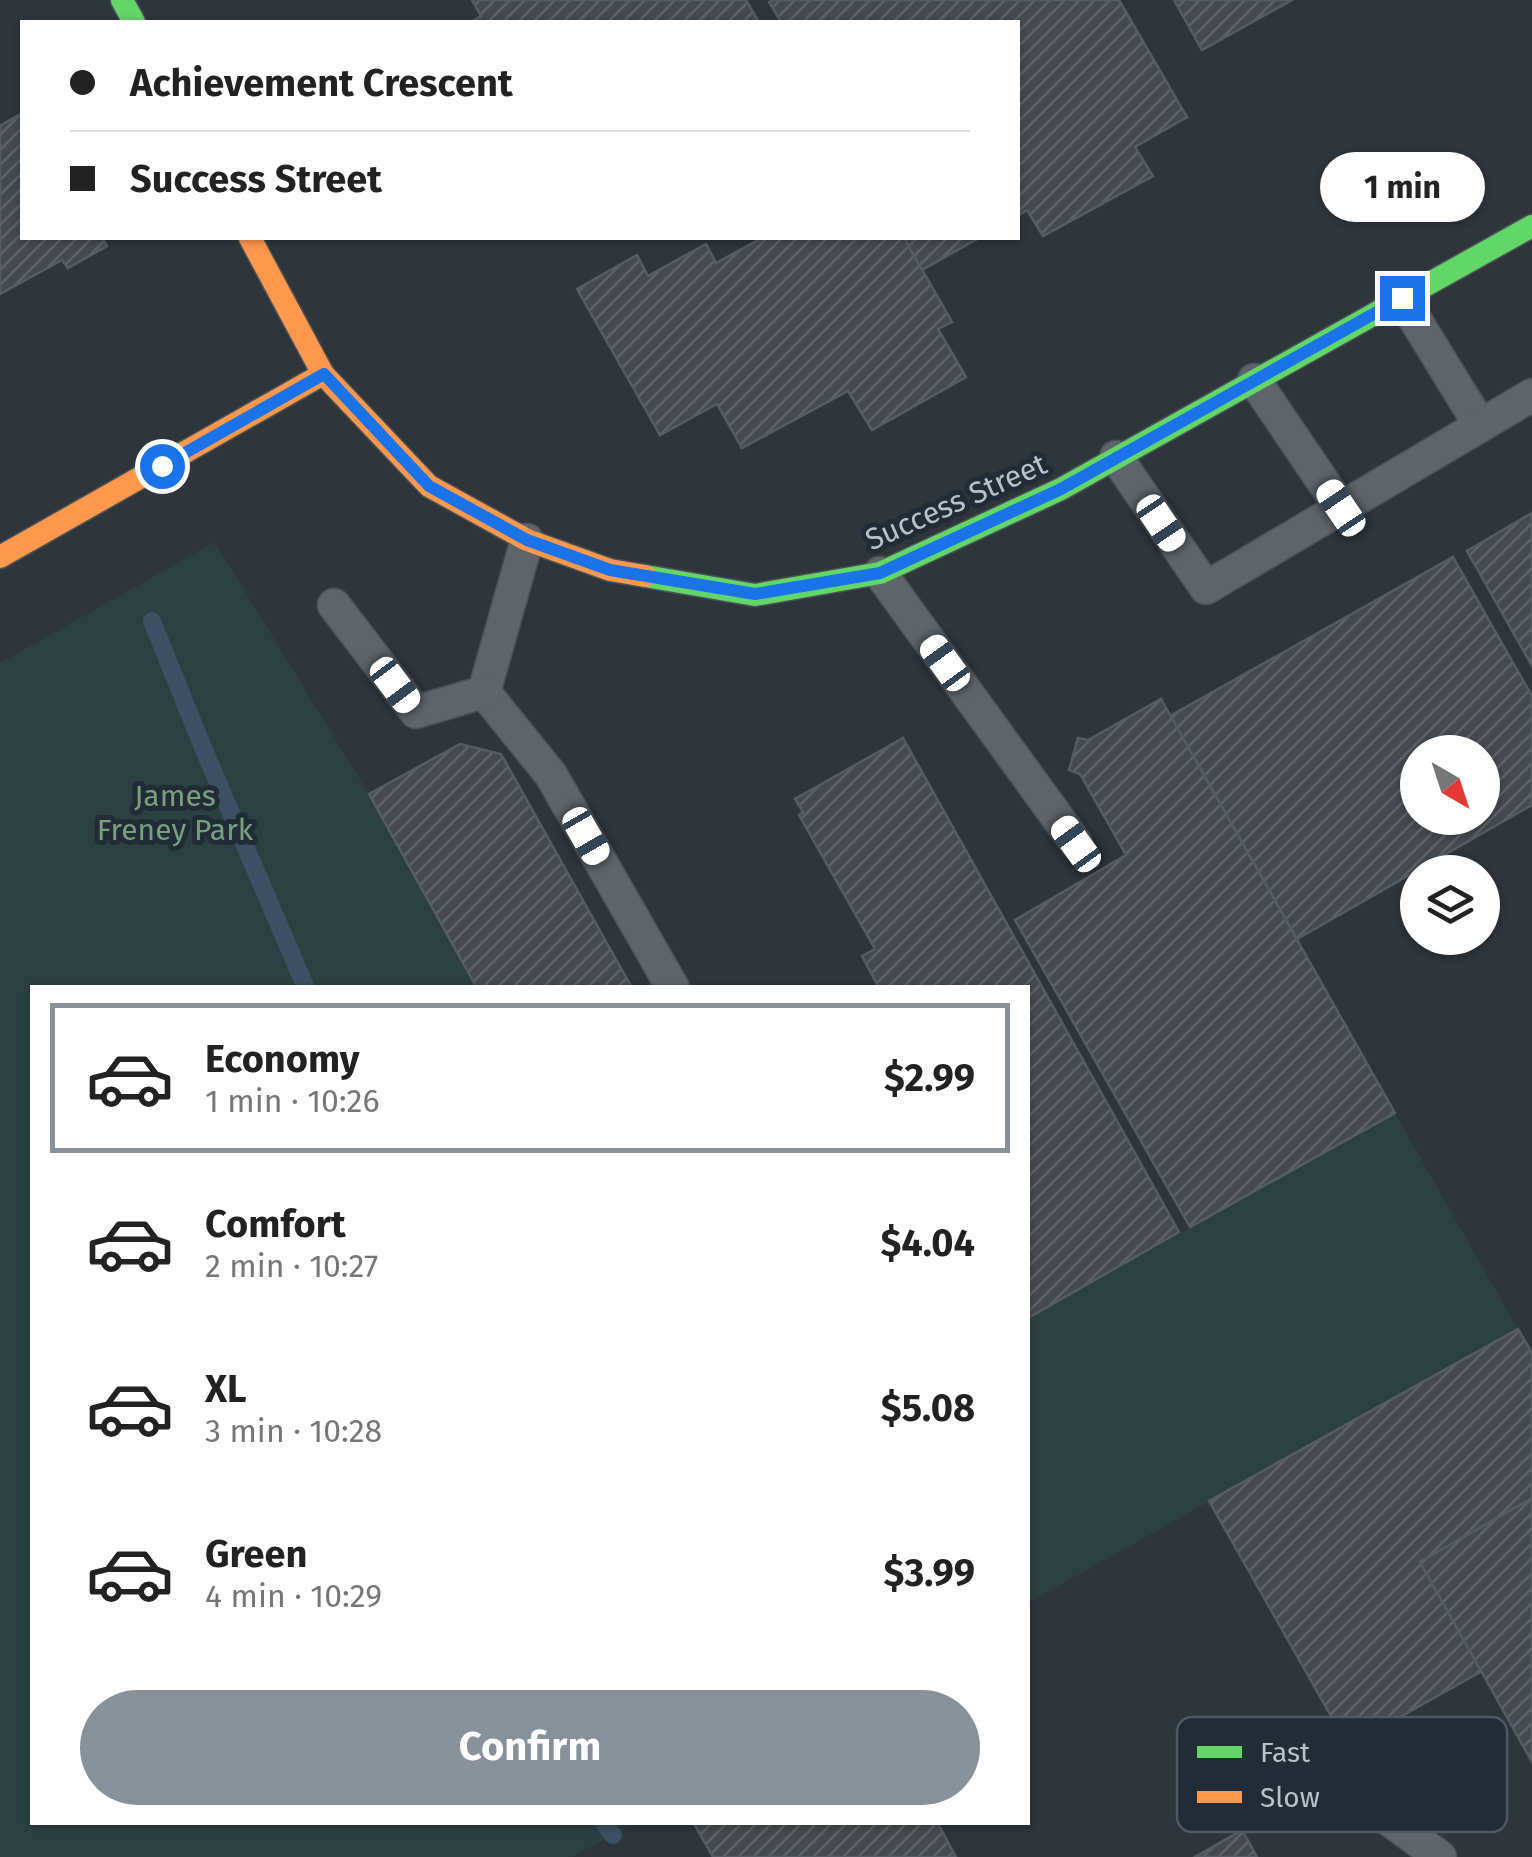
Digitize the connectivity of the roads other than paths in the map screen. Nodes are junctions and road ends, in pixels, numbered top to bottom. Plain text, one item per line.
1 (1532, 226) edge
2 (251, 240) edge
3 (1402, 298) junction
4 (324, 374) junction
5 (1254, 380) junction
6 (1532, 395) edge
7 (1480, 425) junction
8 (1116, 457) junction
9 (1341, 508) junction
10 (527, 540) junction
11 (0, 557) edge
12 (880, 573) junction
13 (334, 604) dead end
14 (484, 692) junction
15 (1076, 844) dead end
16 (670, 985) edge
17 (1406, 1832) edge
18 (1440, 1857) edge

1 - 3 street, Success Street
2 - 4 street, Success Street
3 - 5 street, Success Street
3 - 7 lane
4 - 10 street, Success Street
4 - 11 street
5 - 8 street, Success Street
5 - 9 lane
6 - 7 lane
7 - 9 lane
8 - 9 lane
8 - 12 street, Success Street
10 - 12 street, Success Street
10 - 14 lane
12 - 15 lane
13 - 14 lane
14 - 16 lane
17 - 18 lane

